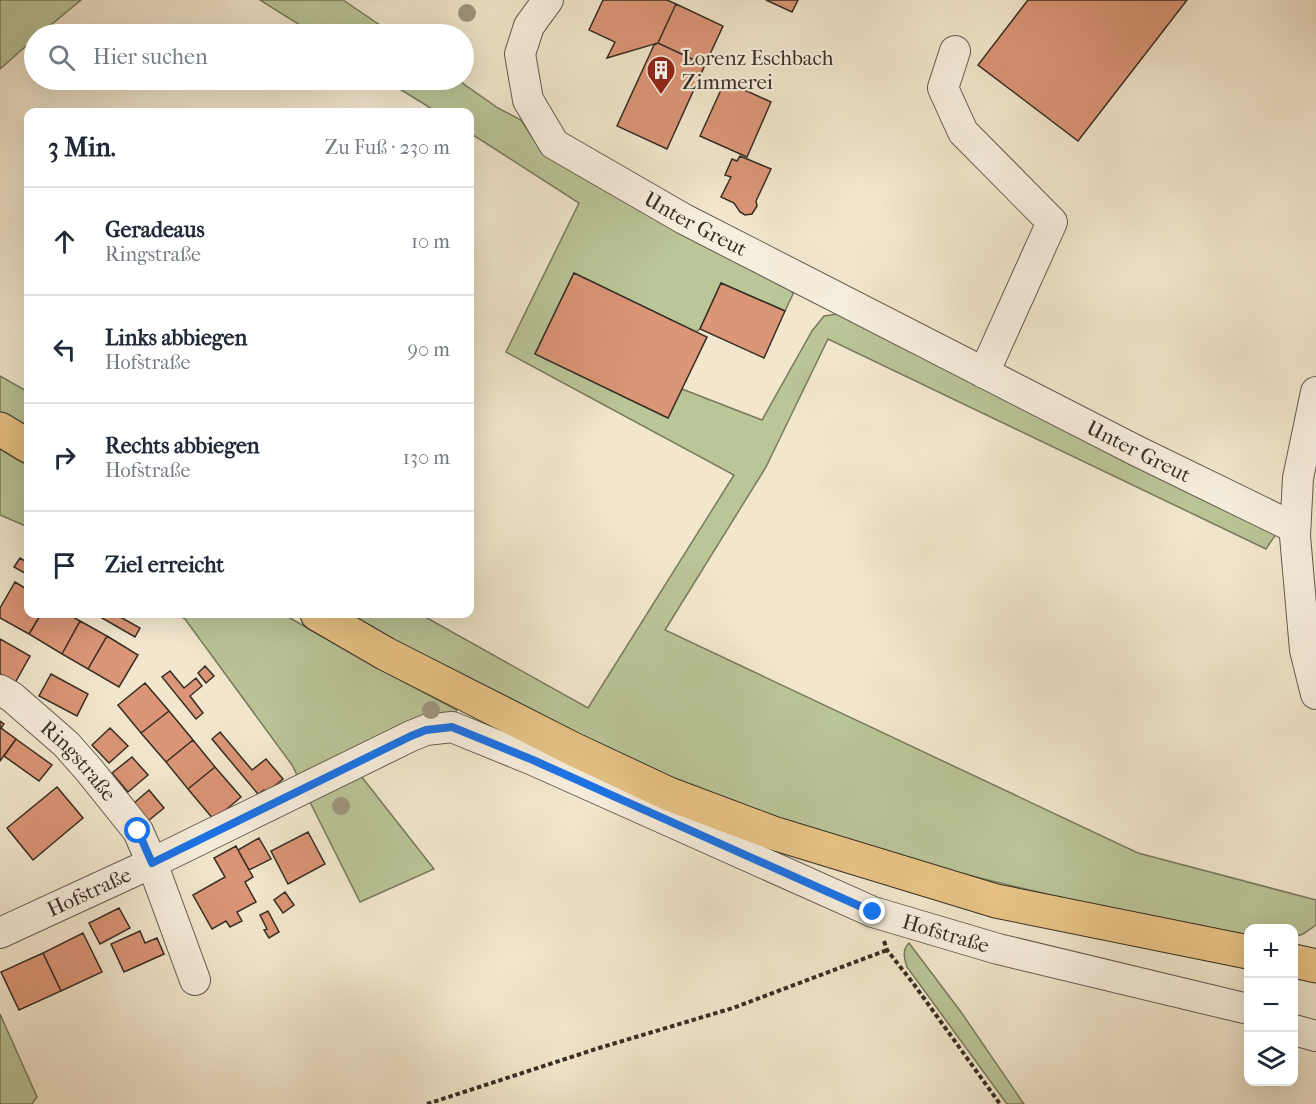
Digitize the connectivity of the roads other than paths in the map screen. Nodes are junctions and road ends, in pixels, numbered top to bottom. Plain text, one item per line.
1 (548, 0) edge
2 (955, 51) dead end
3 (984, 373) junction
4 (1316, 392) edge
5 (0, 429) edge
6 (24, 444) edge
7 (1295, 528) junction
8 (324, 618) edge
9 (0, 690) edge
10 (1316, 694) edge
11 (152, 863) junction
12 (0, 933) edge
13 (1244, 951) edge
14 (1298, 963) edge
15 (1316, 966) edge
16 (195, 980) dead end
17 (1244, 1008) edge
18 (1298, 1031) edge
19 (1316, 1036) edge

1 - 3 street, Unter Greut
2 - 3 street
3 - 7 street, Unter Greut
4 - 7 street
5 - 6 main road
7 - 10 street
8 - 13 main road
9 - 11 street, Ringstraße
11 - 12 street, Hofstraße
11 - 16 street, Ringstraße
11 - 17 street, Hofstraße
14 - 15 main road
18 - 19 street

